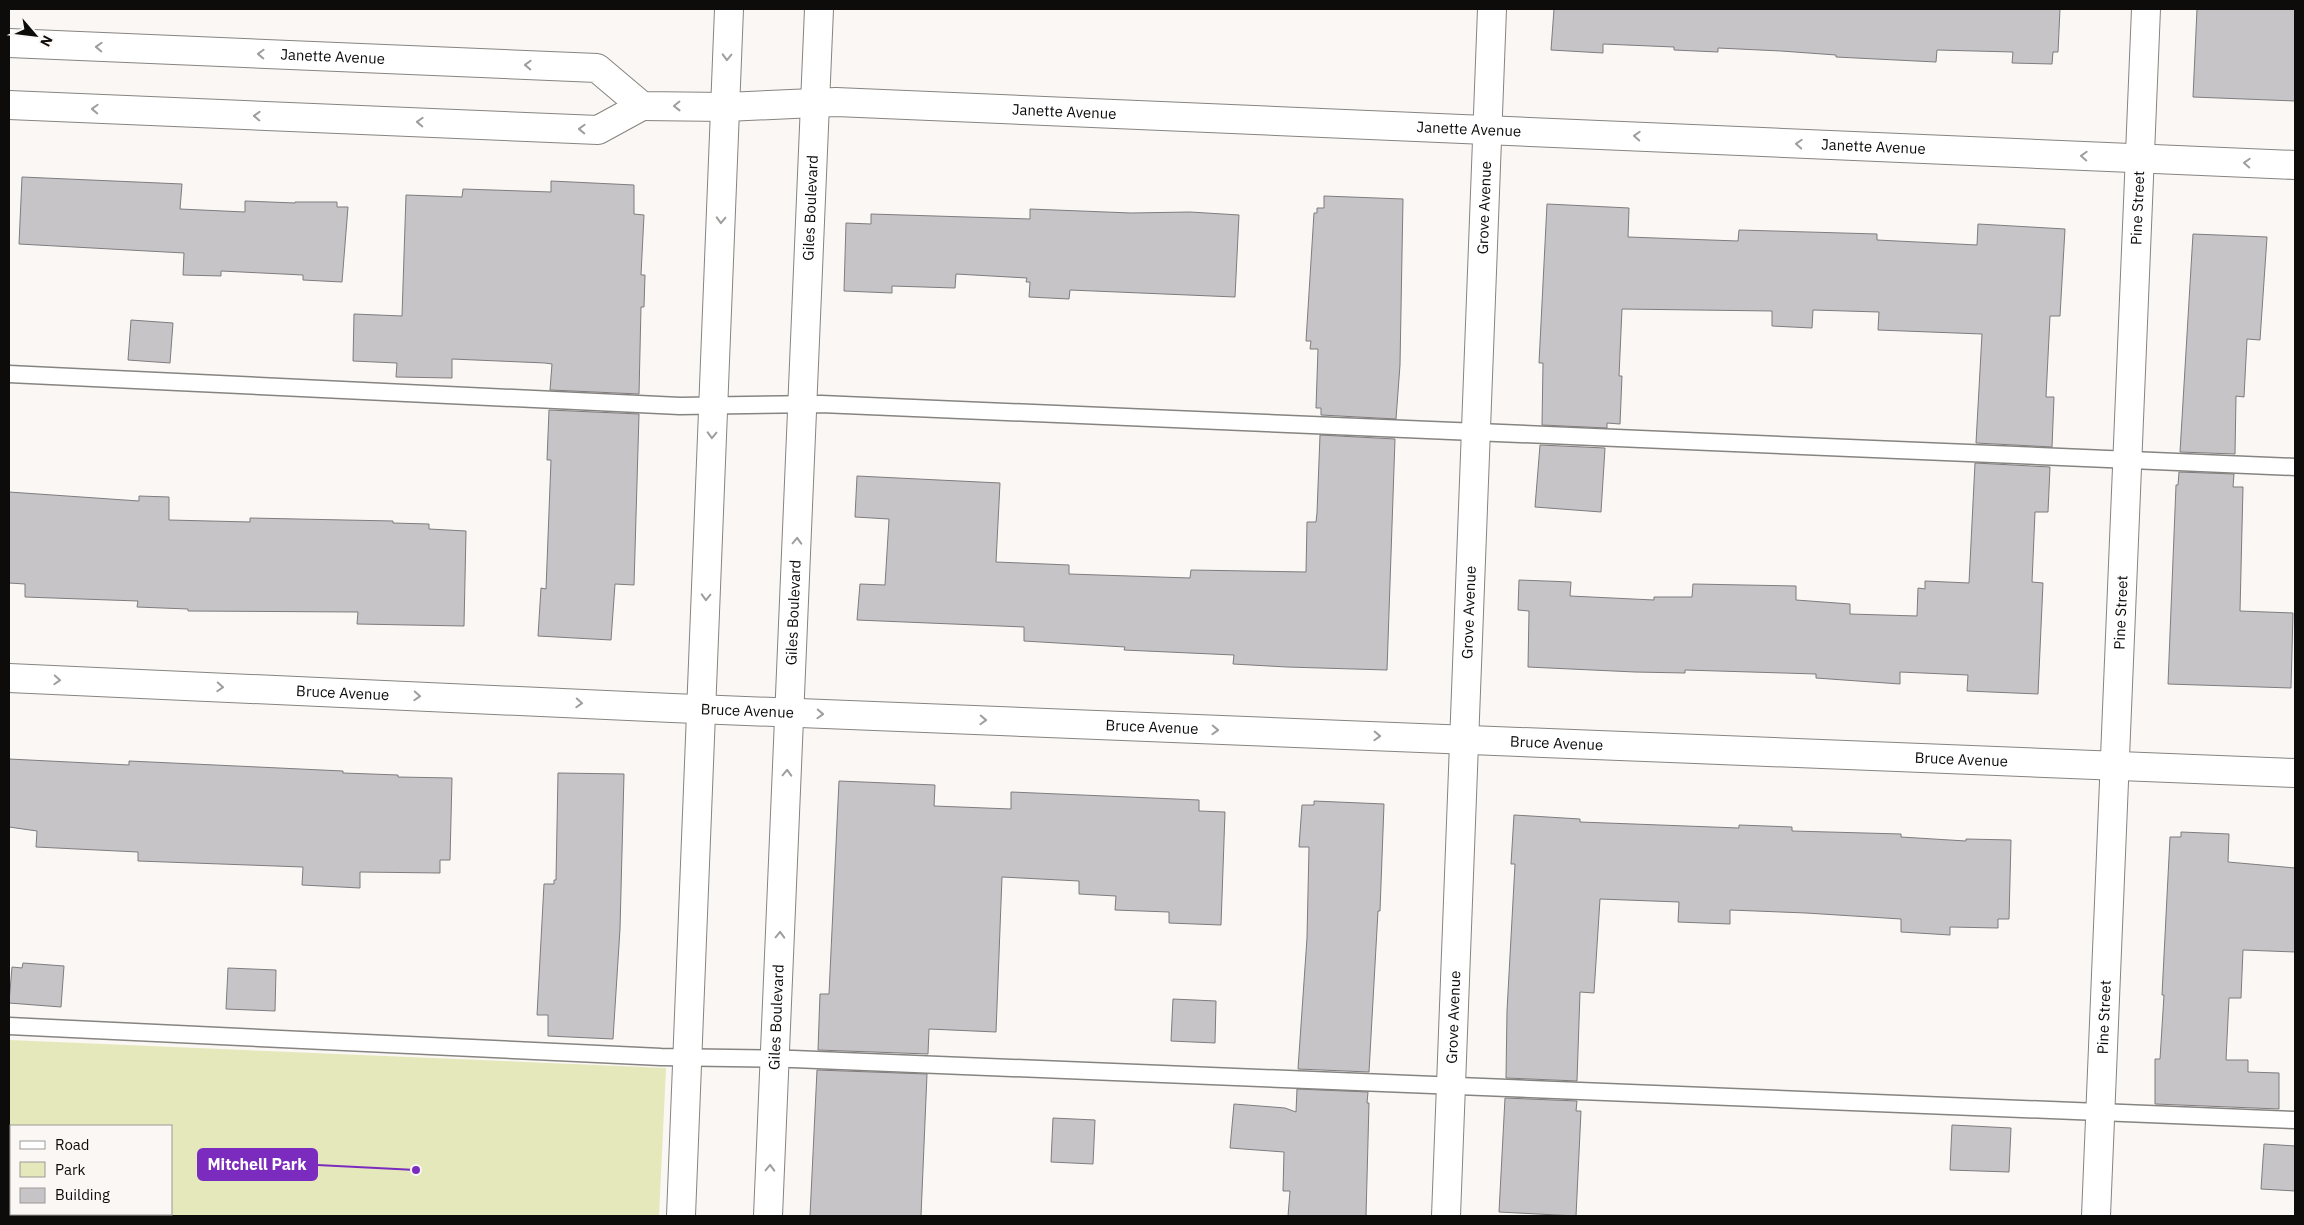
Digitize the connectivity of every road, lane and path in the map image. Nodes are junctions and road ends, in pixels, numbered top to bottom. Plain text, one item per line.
1 (729, 9) edge
2 (819, 9) edge
3 (1492, 9) edge
4 (2146, 9) edge
5 (9, 43) edge
6 (815, 103) junction
7 (9, 105) edge
8 (642, 106) junction
9 (726, 107) junction
10 (1488, 130) junction
11 (2140, 158) junction
12 (2295, 165) edge
13 (9, 374) edge
14 (803, 405) junction
15 (714, 406) junction
16 (1476, 432) junction
17 (2127, 460) junction
18 (2295, 467) edge
19 (9, 678) edge
20 (702, 709) junction
21 (789, 712) junction
22 (1464, 740) junction
23 (2114, 766) junction
24 (2295, 773) edge
25 (9, 1026) edge
26 (687, 1057) junction
27 (774, 1059) junction
28 (1450, 1085) junction
29 (2100, 1112) junction
30 (2295, 1120) edge
31 (681, 1216) edge
32 (768, 1216) edge
33 (1446, 1216) edge
34 (2096, 1216) edge

1 -> 9 street
2 - 6 street, Giles Boulevard
3 - 10 street, Grove Avenue
4 - 11 street, Pine Street
8 -> 5 street, Janette Avenue
6 - 9 street, Janette Avenue
6 - 10 street, Janette Avenue
6 - 14 street, Giles Boulevard
8 -> 7 street, Janette Avenue
9 -> 8 street, Janette Avenue
9 -> 15 street
11 -> 10 street, Janette Avenue
10 - 16 street, Grove Avenue
12 -> 11 street, Janette Avenue
11 - 17 street, Pine Street
13 - 15 lane
14 - 15 lane
14 - 16 lane
21 -> 14 street, Giles Boulevard
15 -> 20 street
16 - 17 lane
16 - 22 street, Grove Avenue
17 - 18 lane
17 - 23 street, Pine Street
19 -> 20 street, Bruce Avenue
20 - 21 street, Bruce Avenue
20 - 26 street
21 -> 22 street, Bruce Avenue
27 -> 21 street, Giles Boulevard
22 - 23 street, Bruce Avenue
22 - 28 street, Grove Avenue
23 - 24 street, Bruce Avenue
23 - 29 street, Pine Street
25 - 26 lane
26 - 27 lane
26 - 31 street
27 - 28 lane
32 -> 27 street, Giles Boulevard
28 - 29 lane
28 - 33 street, Grove Avenue
29 - 30 lane
29 - 34 street, Pine Street

